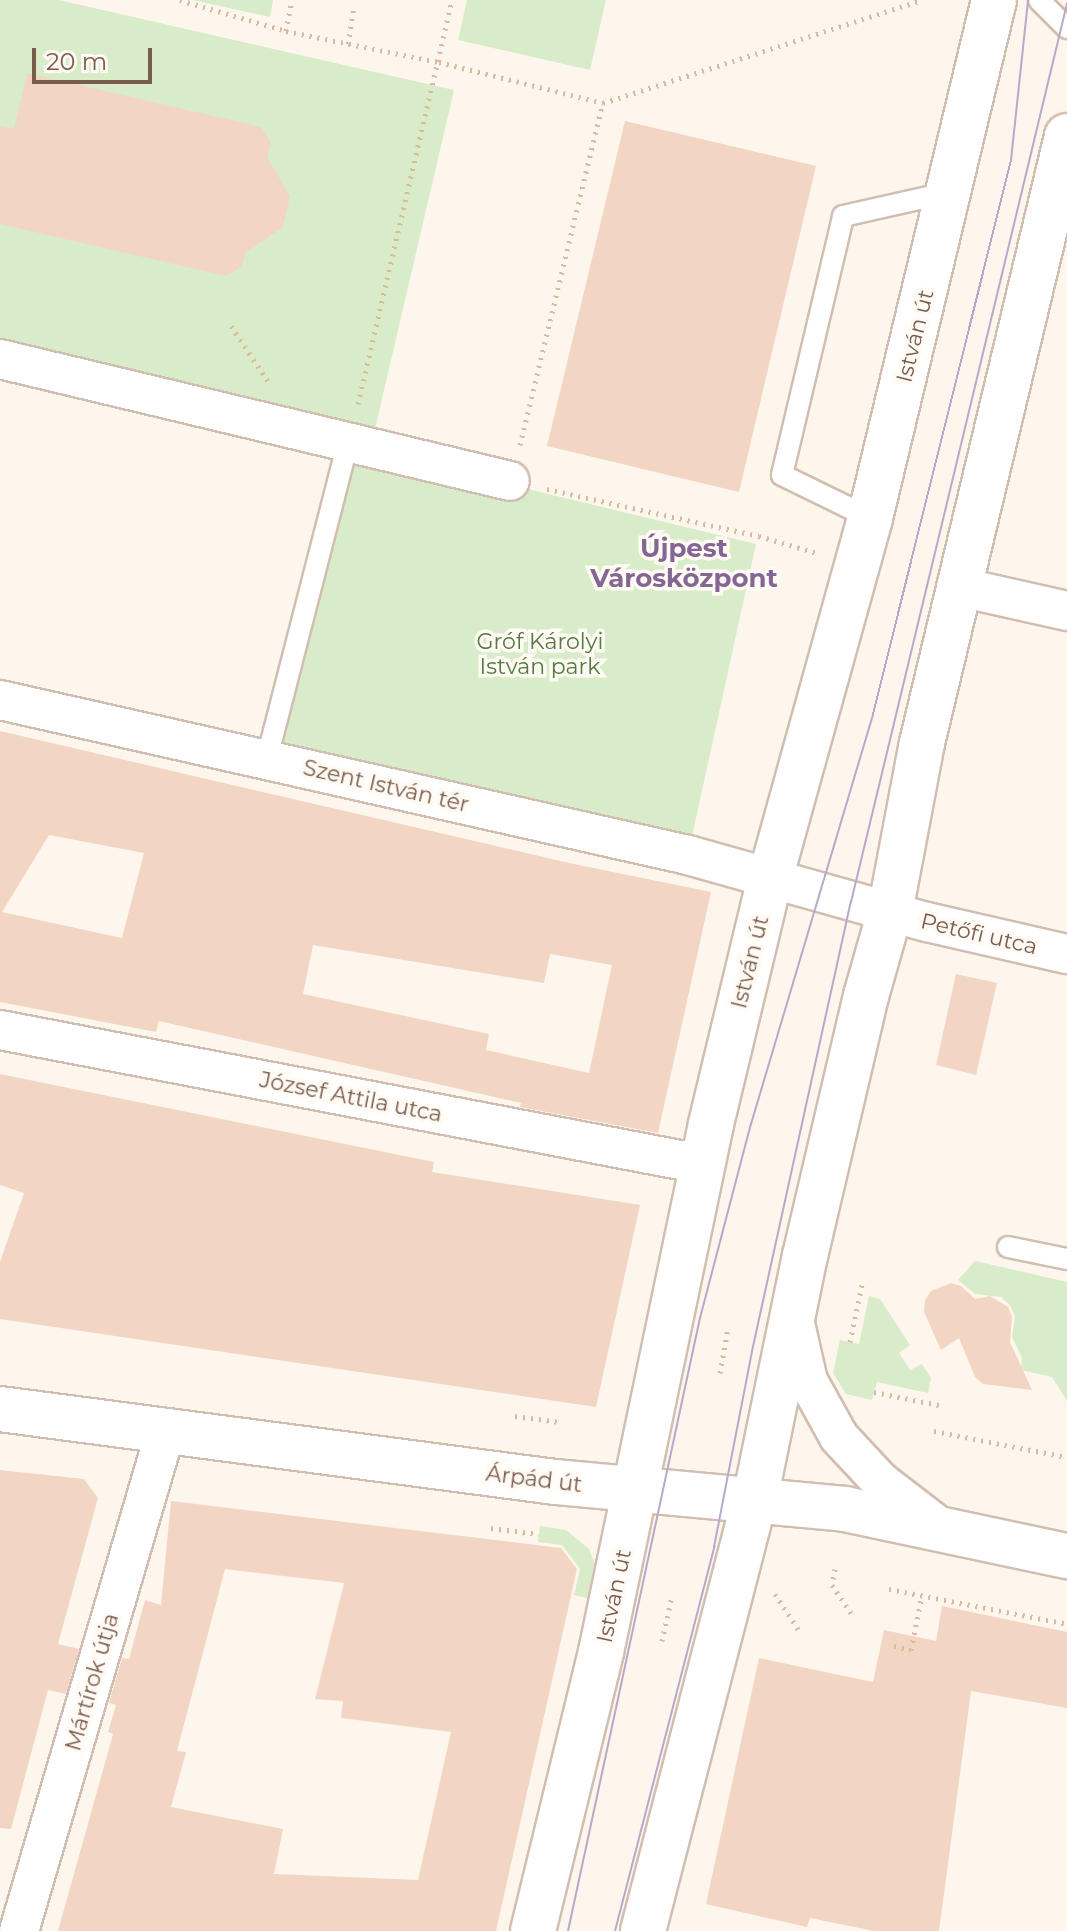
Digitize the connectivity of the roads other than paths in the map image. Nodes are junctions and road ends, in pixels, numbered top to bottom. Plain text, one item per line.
1 (994, 0) edge
2 (1039, 0) edge
3 (1067, 28) edge
4 (1067, 136) edge
5 (950, 192) junction
6 (0, 359) edge
7 (348, 443) junction
8 (510, 481) road end
9 (870, 518) junction
10 (960, 587) junction
11 (1067, 611) edge
12 (0, 700) edge
13 (267, 758) junction
14 (770, 879) junction
15 (890, 912) junction
16 (1067, 954) edge
17 (0, 1030) edge
18 (701, 1164) junction
19 (1008, 1247) dead end
20 (1067, 1259) edge
21 (792, 1311) junction
22 (0, 1409) edge
23 (165, 1433) junction
24 (637, 1491) junction
25 (755, 1499) junction
26 (941, 1528) junction
27 (1067, 1556) edge
28 (19, 1931) edge
29 (533, 1931) edge
30 (643, 1931) edge

1 - 5 street, István út
2 - 3 lane
4 - 10 street
5 - 9 street, István út
5 - 9 lane
6 - 7 street
7 - 8 street
7 - 13 lane
9 - 14 street, István út
10 - 11 street
10 - 15 street
12 - 13 street, Szent István tér
13 - 14 street, Szent István tér
14 - 15 street, Szent István tér
14 - 18 street, István út
15 - 16 street, Petőfi utca
15 - 21 street
17 - 18 street, József Attila utca
18 - 24 street, István út
19 - 20 lane
21 - 25 street
21 - 26 street
22 - 23 street, Árpád út
23 - 24 street, Árpád út
23 - 28 street, Mártírok útja
24 - 25 street, Árpád út
24 - 29 street, István út
25 - 26 street, Árpád út
25 - 30 street
26 - 27 street, Árpád út

